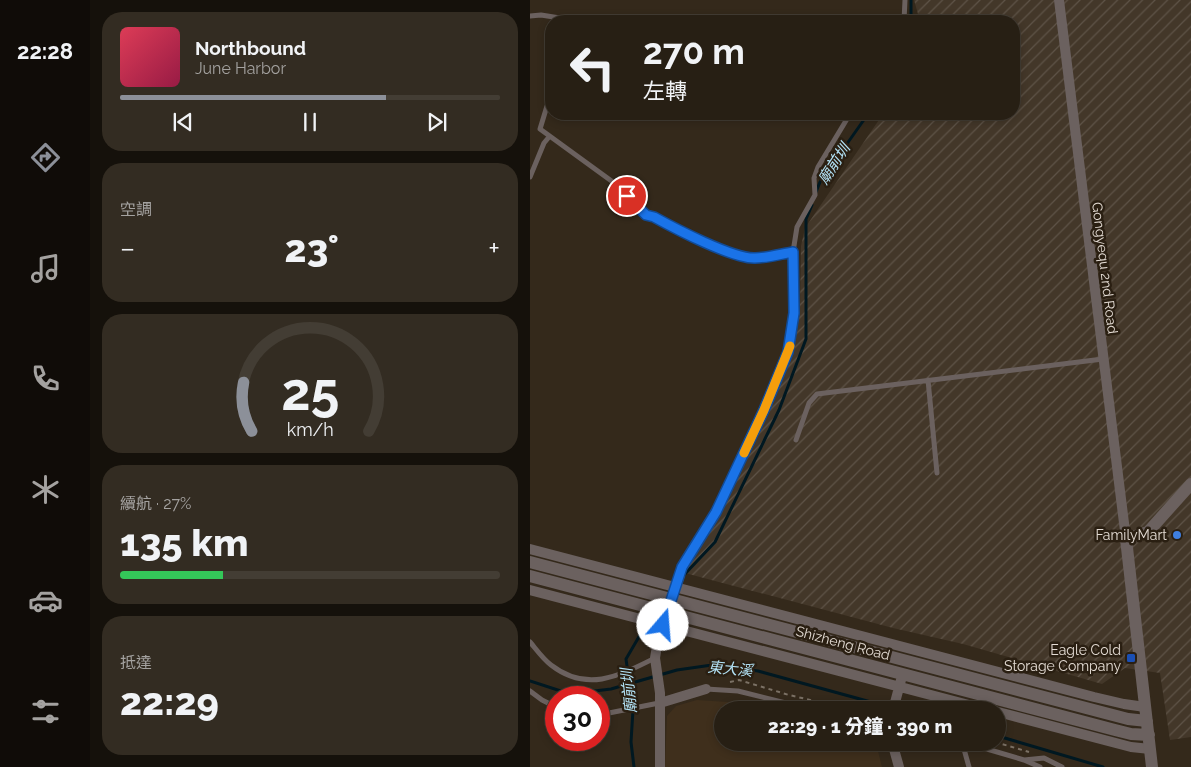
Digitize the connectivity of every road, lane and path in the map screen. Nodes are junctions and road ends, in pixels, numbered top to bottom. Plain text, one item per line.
1 (905, 0) edge
2 (1058, 0) edge
3 (904, 15) edge
4 (530, 16) edge
5 (545, 16) edge
6 (545, 113) edge
7 (846, 120) edge
8 (549, 137) junction
9 (530, 177) edge
10 (793, 252) junction
11 (1103, 359) junction
12 (928, 380) junction
13 (796, 440) dead end
14 (937, 473) dead end
15 (1191, 484) edge
16 (1126, 540) junction
17 (530, 549) edge
18 (530, 562) edge
19 (680, 574) joint
20 (530, 576) edge
21 (676, 587) junction
22 (530, 590) edge
23 (669, 606) junction
24 (663, 625) junction
25 (530, 642) edge
26 (910, 649) junction
27 (655, 661) junction
28 (901, 680) junction
29 (706, 689) joint
30 (530, 691) edge
31 (660, 698) junction
32 (778, 701) edge
33 (895, 701) edge
34 (962, 701) edge
35 (545, 702) edge
36 (1145, 707) junction
37 (610, 713) edge
38 (1006, 714) edge
39 (1147, 721) junction
40 (1149, 735) junction
41 (1006, 746) edge
42 (1150, 749) junction
43 (895, 751) edge
44 (965, 751) edge
45 (994, 751) edge
46 (1044, 758) junction
47 (1024, 760) junction
48 (1152, 765) edge
49 (660, 767) edge
50 (899, 767) edge
51 (969, 767) edge
52 (1039, 767) edge
53 (1062, 767) edge

1 - 3 lane
2 - 11 street, Gongyequ 2nd Road
4 - 5 lane
6 - 8 lane
7 - 10 lane
8 - 9 lane
8 - 10 lane
10 - 19 lane
11 - 12 lane
11 - 16 street, Gongyequ 2nd Road
12 - 13 lane
12 - 14 lane
15 - 16 street
16 - 36 street
17 - 21 street, Shizheng Road
18 - 23 street, Shizheng Road
19 - 21 street
20 - 23 street, Shizheng Road
21 - 23 street
21 - 26 street, Shizheng Road
22 - 24 street, Shizheng Road
23 - 24 street
23 - 26 street, Shizheng Road
23 - 28 street, Shizheng Road
24 - 27 street
24 - 28 street, Shizheng Road
25 - 27 lane
26 - 28 street
26 - 36 street, Shizheng Road
26 - 39 street, Shizheng Road
27 - 31 street
28 - 33 street
28 - 34 street, Shizheng Road
28 - 40 street, Shizheng Road
29 - 31 street
29 - 32 lane
30 - 35 lane
31 - 37 lane
31 - 49 street
36 - 39 street
38 - 42 street
39 - 40 street
40 - 42 street
41 - 46 path
42 - 48 street
43 - 50 street
44 - 51 lane
45 - 47 lane
46 - 47 lane
46 - 52 lane
46 - 53 lane
47 - 52 lane

